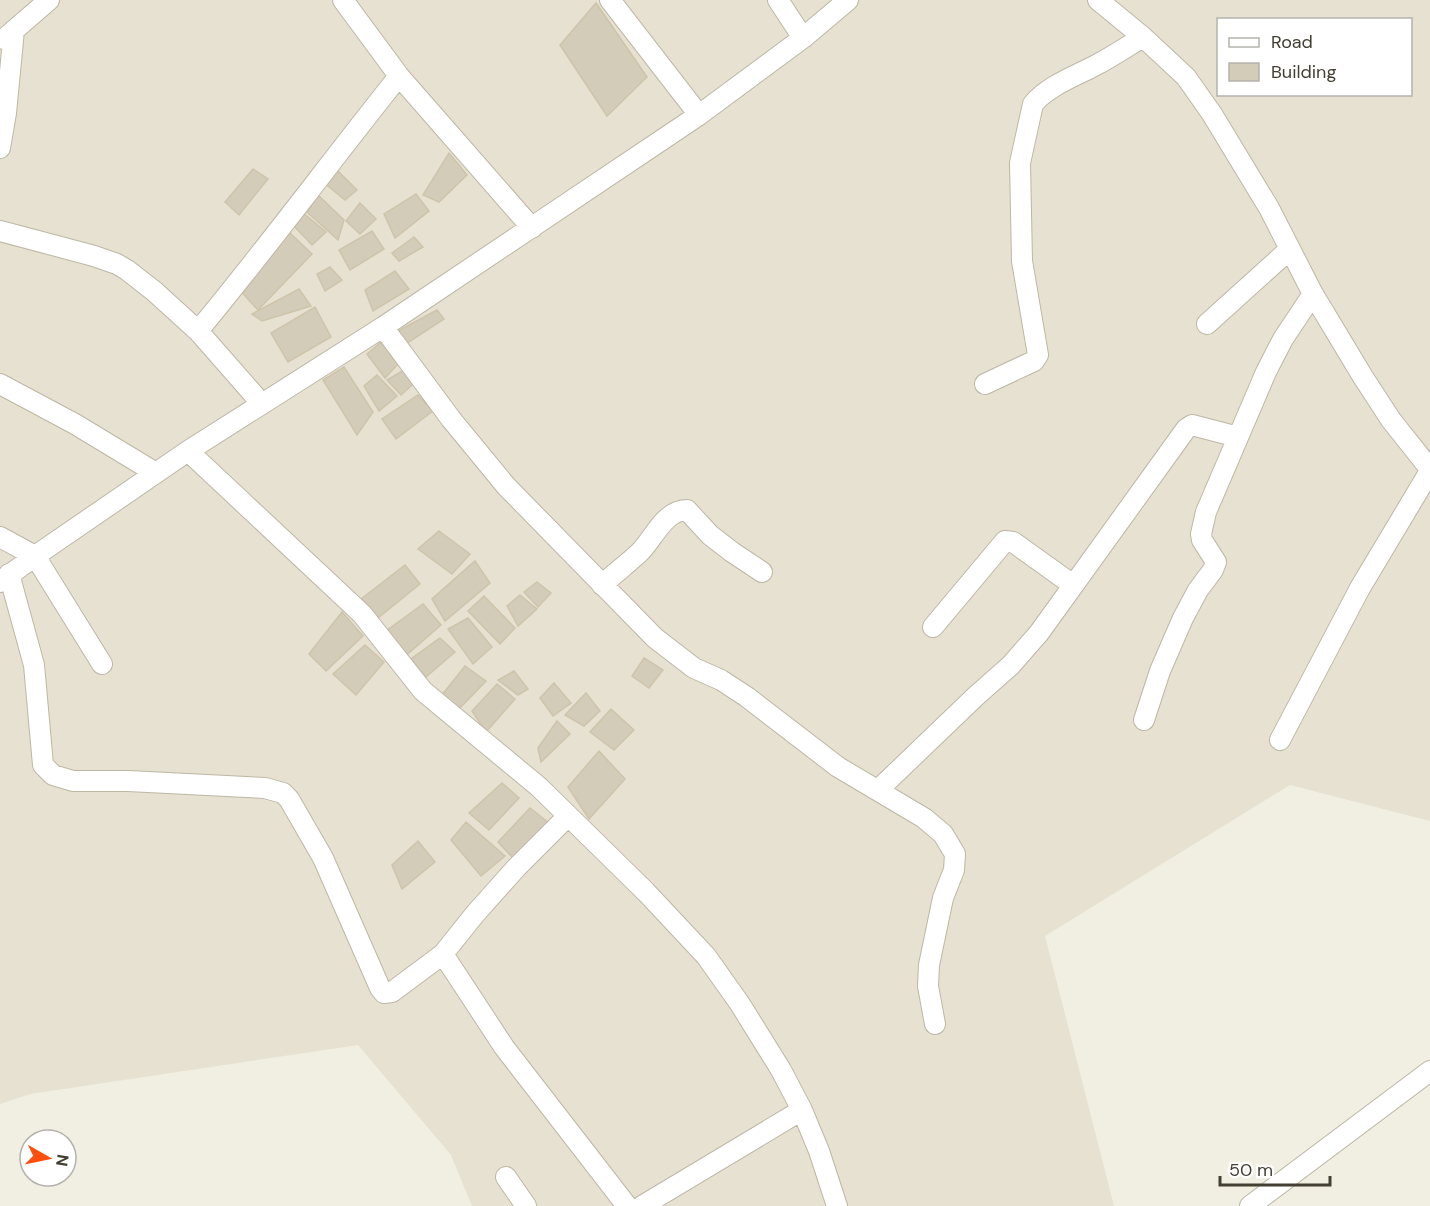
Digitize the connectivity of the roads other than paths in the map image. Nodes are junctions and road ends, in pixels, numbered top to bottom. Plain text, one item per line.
1 (49, 0) edge
2 (343, 0) edge
3 (610, 0) edge
4 (778, 0) edge
5 (848, 0) edge
6 (1100, 0) edge
7 (7, 36) edge
8 (1143, 37) junction
9 (803, 38) junction
10 (399, 76) junction
11 (699, 115) junction
12 (0, 148) edge
13 (532, 228) junction
14 (0, 231) edge
15 (1290, 249) junction
16 (1313, 294) junction
17 (1207, 324) dead end
18 (383, 327) junction
19 (198, 331) junction
20 (0, 384) edge
21 (986, 384) dead end
22 (262, 404) junction
23 (1238, 437) junction
24 (188, 451) junction
25 (1430, 470) edge
26 (156, 473) junction
27 (0, 537) edge
28 (35, 555) junction
29 (762, 572) dead end
30 (5, 578) edge
31 (602, 585) junction
32 (1073, 585) junction
33 (933, 627) dead end
34 (102, 664) dead end
35 (1144, 720) dead end
36 (1280, 740) dead end
37 (878, 790) junction
38 (568, 816) junction
39 (443, 954) junction
40 (935, 1024) dead end
41 (1430, 1071) edge
42 (802, 1110) junction
43 (506, 1177) dead end
44 (526, 1206) edge
45 (627, 1206) edge
46 (642, 1206) edge
47 (837, 1206) edge
48 (1250, 1206) edge

1 - 7 street
2 - 10 street
3 - 11 street
4 - 9 street
5 - 9 street
6 - 8 street
7 - 12 street
8 - 15 street
8 - 21 street
9 - 11 street
10 - 13 street
10 - 19 street
11 - 13 street
13 - 18 street
14 - 19 street
15 - 16 street
15 - 17 street
16 - 23 street
16 - 25 street
18 - 22 street
18 - 31 street
19 - 22 street
20 - 26 street
22 - 24 street
23 - 32 street
23 - 35 street
24 - 26 street
24 - 38 street
25 - 36 street
26 - 28 street
27 - 28 street
28 - 30 street
28 - 34 street
29 - 31 street
30 - 39 street
31 - 37 street
32 - 33 street
32 - 37 street
37 - 40 street
38 - 39 street
38 - 42 street
39 - 45 street
41 - 48 street
42 - 46 street
42 - 47 street
43 - 44 street

